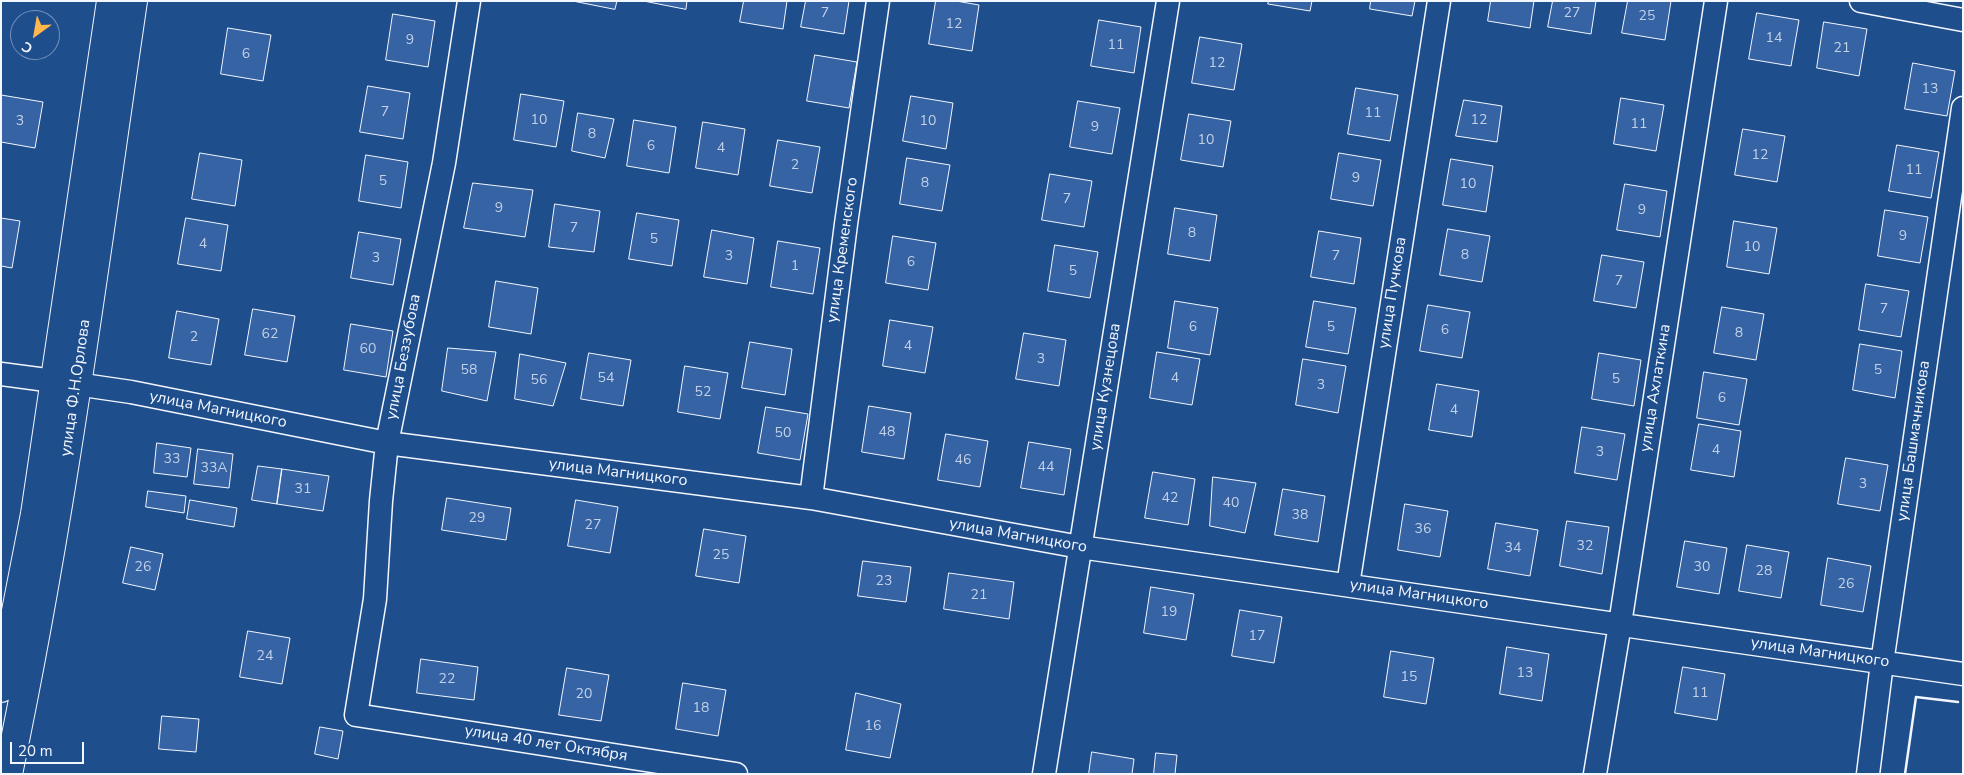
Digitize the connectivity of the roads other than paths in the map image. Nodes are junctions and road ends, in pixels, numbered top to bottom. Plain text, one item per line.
1 (111, 1) edge
2 (134, 1) edge
3 (469, 1) edge
4 (878, 1) edge
5 (1168, 1) edge
6 (1439, 1) edge
7 (1716, 1) edge
8 (1861, 1) edge
9 (1963, 20) edge
10 (1963, 108) edge
11 (1, 374) edge
12 (65, 382) junction
13 (387, 443) junction
14 (811, 498) junction
15 (1080, 547) junction
16 (1348, 585) junction
17 (1620, 624) junction
18 (4, 661) edge
19 (1882, 663) junction
20 (1963, 674) edge
21 (1, 688) edge
22 (356, 715) joint
23 (8, 774) edge
24 (736, 774) edge
25 (1044, 774) edge
26 (1594, 774) edge
27 (1868, 774) edge

1 - 12 main road, улица Ф.Н.Орлова
2 - 12 main road, улица Ф.Н.Орлова
3 - 13 street, улица Беззубова
4 - 14 street, улица Кременского
5 - 15 street, улица Кузнецова
6 - 16 street, улица Пучкова
7 - 17 street, улица Ахлаткина
8 - 9 street
10 - 19 street, улица Башмачникова
11 - 12 street, улица Магницкого
12 - 13 street, улица Магницкого
12 - 18 main road, улица Ф.Н.Орлова
12 - 23 main road, улица Ф.Н.Орлова
13 - 14 street, улица Магницкого
13 - 22 street, улица Беззубова
14 - 15 street, улица Магницкого
15 - 16 street, улица Магницкого
15 - 25 street, улица Кузнецова
16 - 17 street, улица Магницкого
17 - 19 street, улица Магницкого
17 - 26 street, улица Ахлаткина
18 - 21 main road, улица Ф.Н.Орлова
19 - 20 street, улица Магницкого
19 - 27 street, улица Башмачникова
22 - 24 street, улица 40 лет Октября

